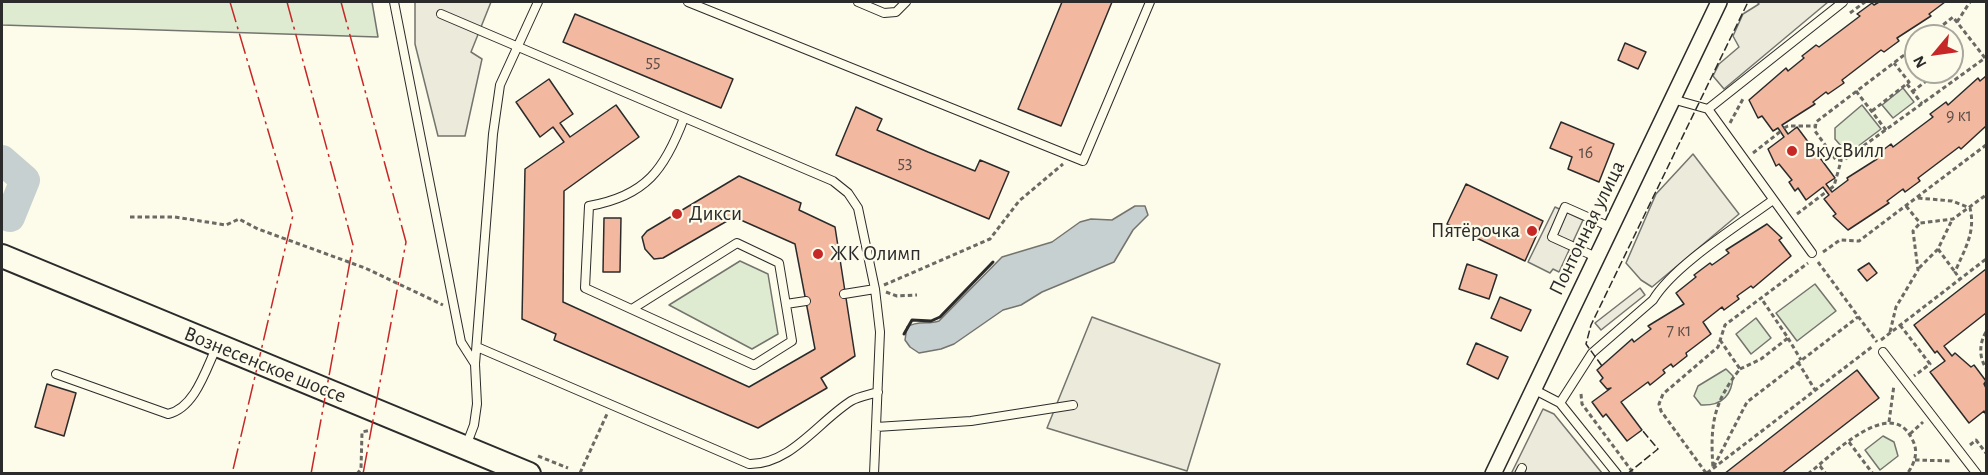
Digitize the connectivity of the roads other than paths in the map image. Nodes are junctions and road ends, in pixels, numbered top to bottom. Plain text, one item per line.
1 (394, 2) edge
2 (538, 2) edge
3 (688, 2) edge
4 (858, 2) edge
5 (906, 2) edge
6 (1150, 2) edge
7 (1719, 2) edge
8 (1843, 2) edge
9 (441, 14) dead end
10 (518, 47) junction
11 (1672, 99) junction
12 (1708, 109) junction
13 (684, 118) junction
14 (1773, 200) junction
15 (1610, 226) junction
16 (1813, 255) road end
17 (2, 256) edge
18 (1596, 257) junction
19 (875, 289) junction
20 (844, 294) dead end
21 (806, 301) dead end
22 (786, 304) junction
23 (632, 309) junction
24 (218, 345) junction
25 (477, 348) junction
26 (1883, 352) dead end
27 (476, 364) junction
28 (56, 374) dead end
29 (1533, 389) junction
30 (878, 392) junction
31 (1560, 403) junction
32 (1073, 405) dead end
33 (876, 427) junction
34 (465, 447) junction
35 (529, 474) edge
36 (874, 474) edge
37 (1493, 474) edge
38 (1617, 474) edge
39 (1977, 474) edge

1 - 27 lane
2 - 10 lane
3 - 6 lane
4 - 5 lane
7 - 11 street, Понтонная улица
8 - 12 lane
9 - 10 lane
10 - 13 lane
10 - 25 lane
11 - 12 lane
11 - 15 street, Понтонная улица
12 - 14 lane
13 - 19 lane
13 - 23 lane
14 - 16 lane
14 - 31 lane
15 - 18 street, Понтонная улица
15 - 18 lane
17 - 24 main road, Вознесенское шоссе
18 - 29 street, Понтонная улица
19 - 20 lane
19 - 30 lane
21 - 22 lane
22 - 23 lane
22 - 23 lane
24 - 28 lane
24 - 34 main road, Вознесенское шоссе
25 - 27 lane
25 - 30 lane
26 - 39 lane
27 - 34 lane
29 - 31 lane
29 - 37 street, Понтонная улица
30 - 33 lane
31 - 38 lane
32 - 33 lane
33 - 36 lane
34 - 35 main road, Вознесенское шоссе

